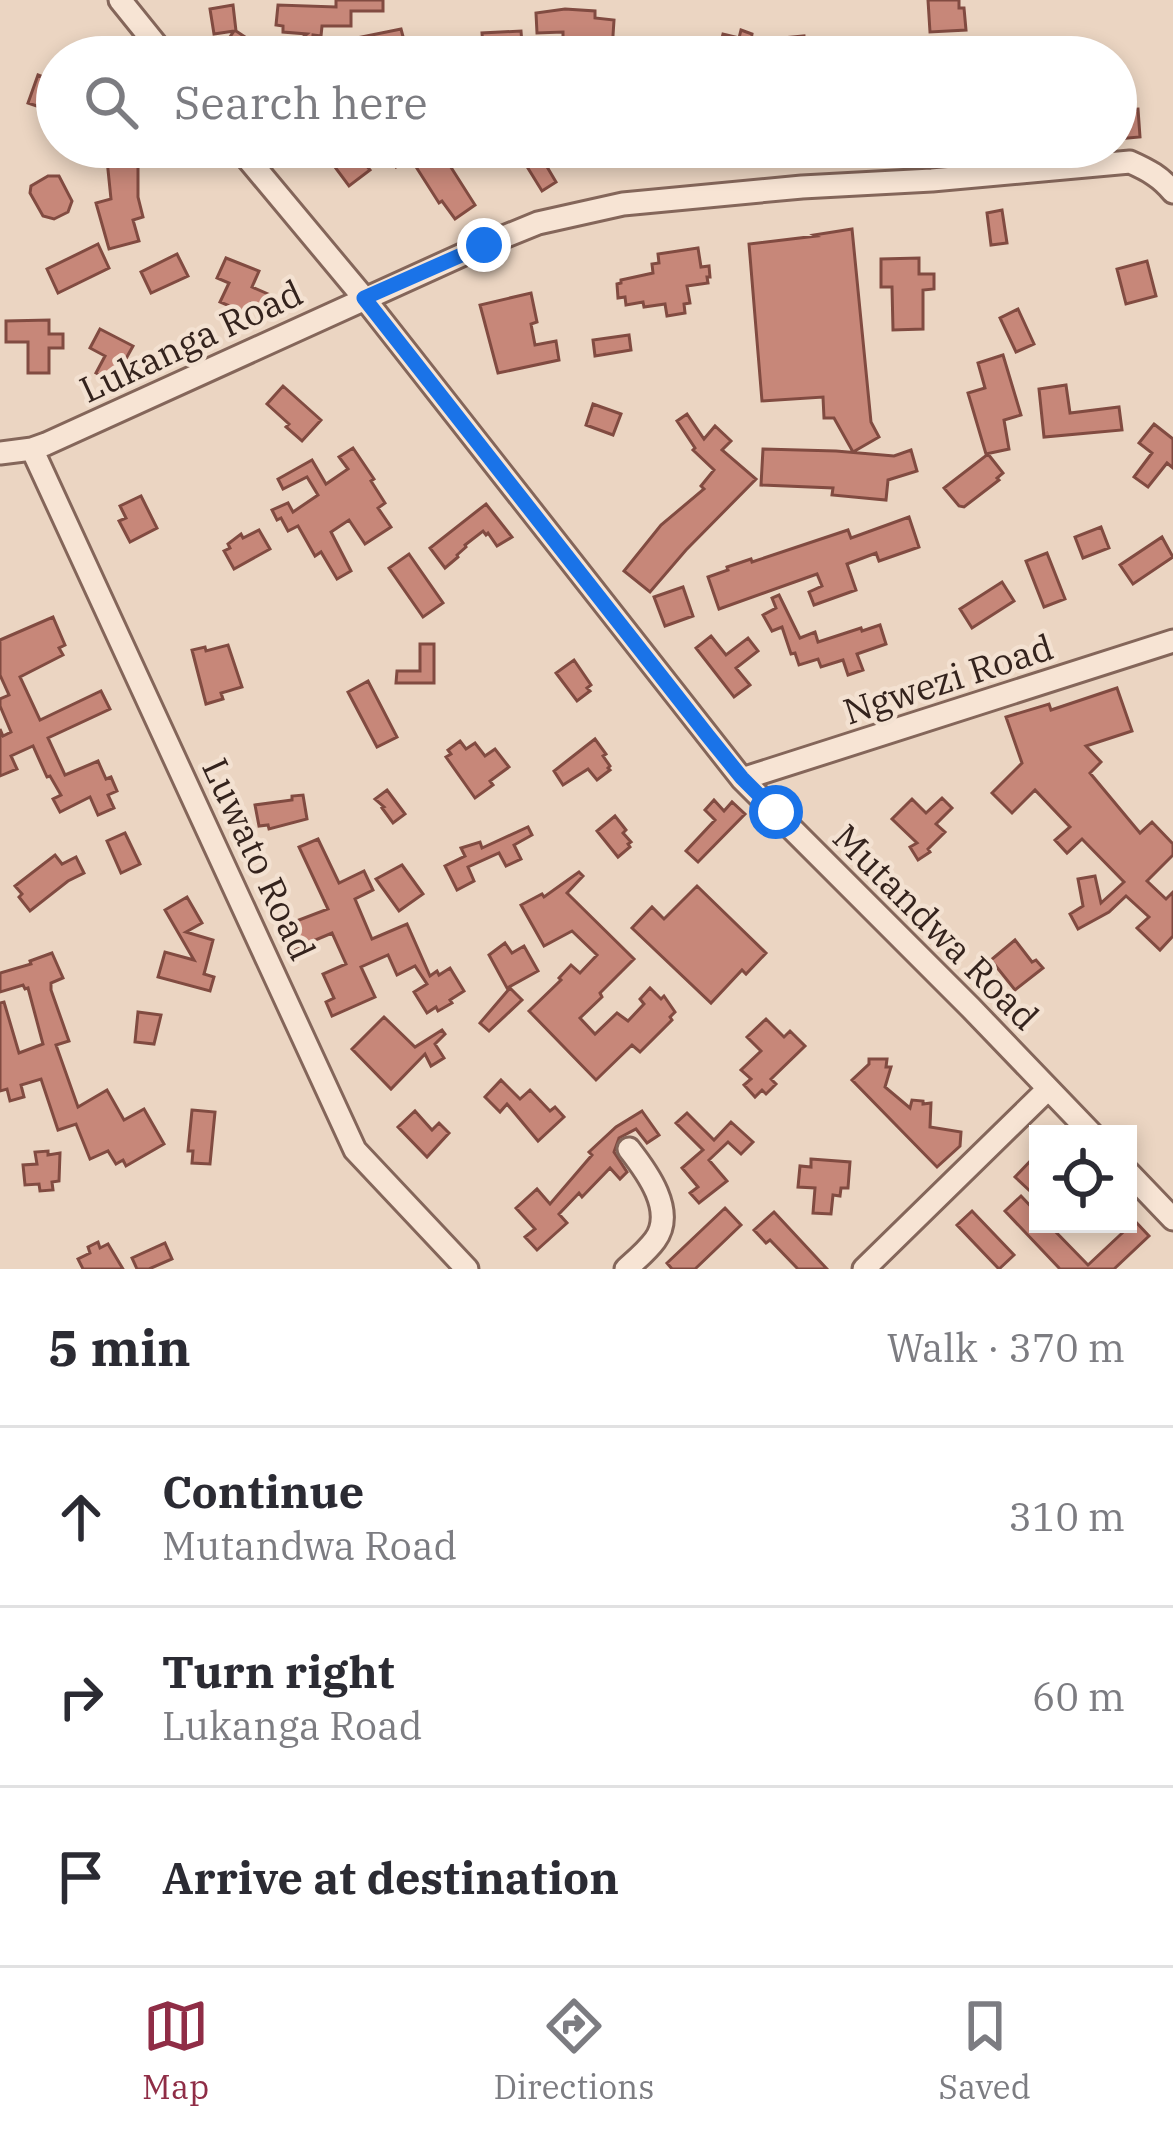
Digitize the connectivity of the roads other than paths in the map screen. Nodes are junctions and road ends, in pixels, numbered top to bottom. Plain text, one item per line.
1 (120, 0) edge
2 (149, 36) edge
3 (1137, 166) edge
4 (256, 168) edge
5 (1075, 168) edge
6 (1173, 192) edge
7 (364, 298) junction
8 (32, 449) junction
9 (0, 453) edge
10 (1173, 641) edge
11 (742, 778) junction
12 (1048, 1089) junction
13 (1083, 1125) edge
14 (629, 1149) dead end
15 (1137, 1181) edge
16 (1173, 1219) edge
17 (467, 1269) edge
18 (626, 1269) edge
19 (864, 1269) edge

1 - 2 street
3 - 6 street, Lukanga Road
4 - 7 street, Mutandwa Road
5 - 7 street, Lukanga Road
7 - 8 street, Lukanga Road
7 - 11 street, Mutandwa Road
8 - 9 street, Lukanga Road
8 - 17 street, Luwato Road
10 - 11 street, Ngwezi Road
11 - 12 street, Mutandwa Road
12 - 13 street, Mutandwa Road
12 - 19 street
14 - 18 street
15 - 16 street

